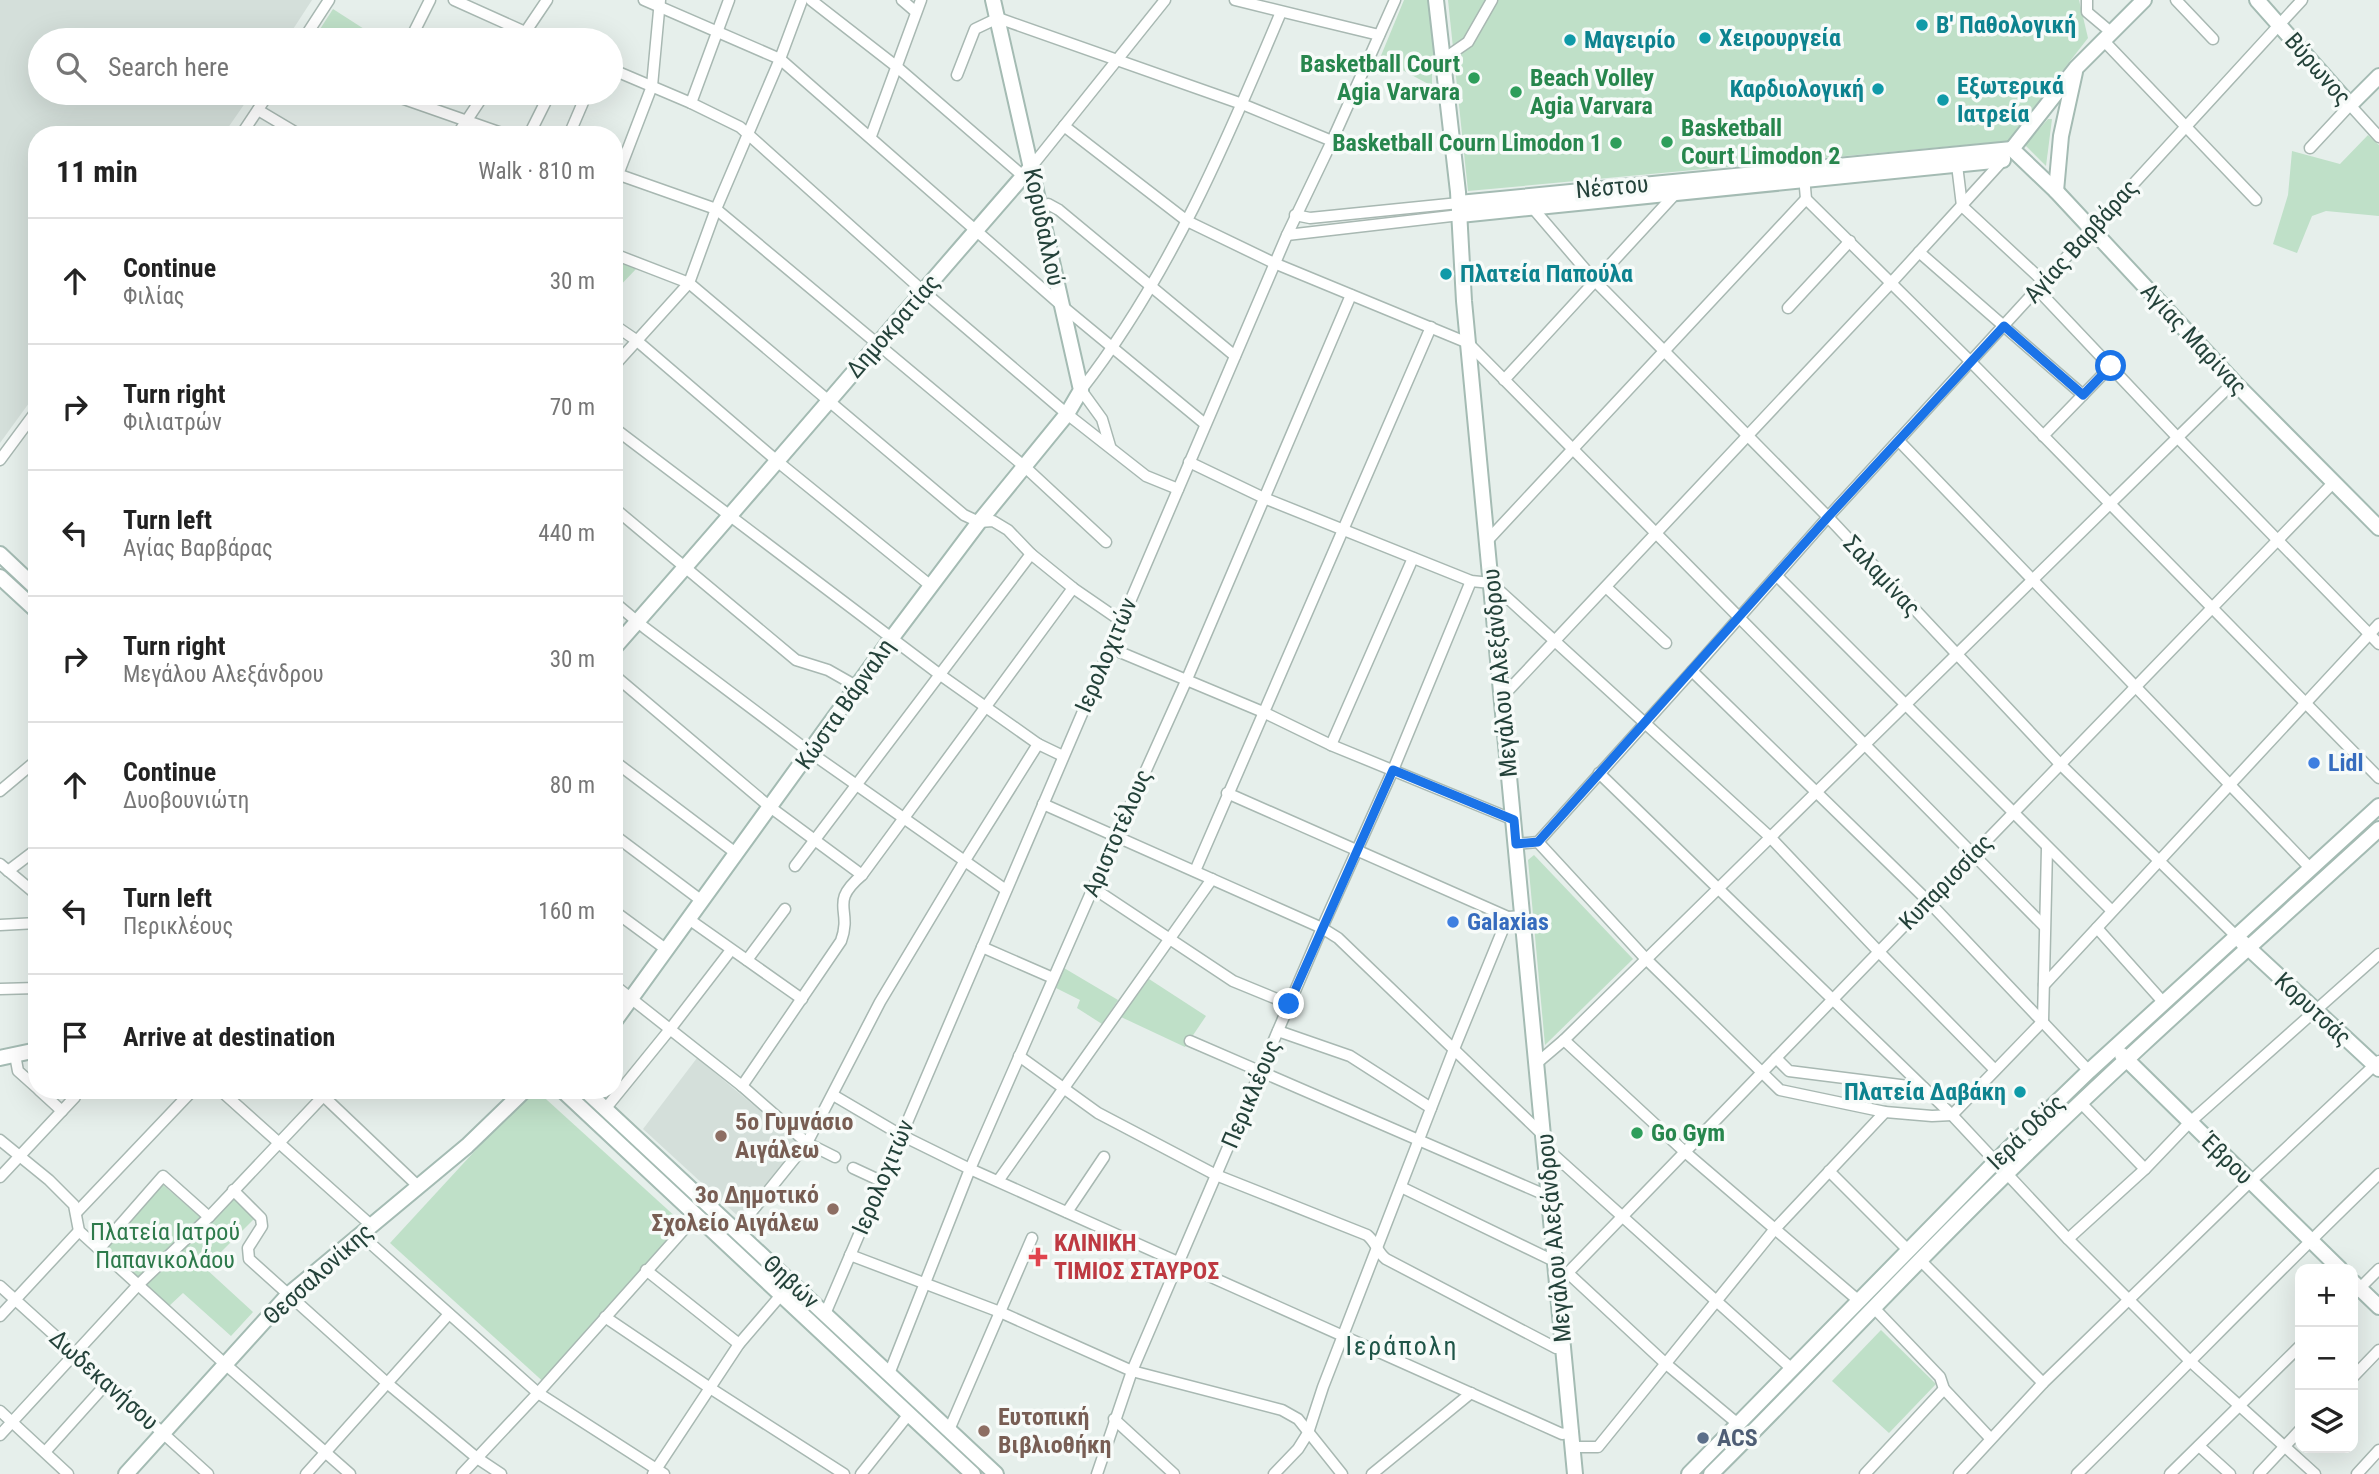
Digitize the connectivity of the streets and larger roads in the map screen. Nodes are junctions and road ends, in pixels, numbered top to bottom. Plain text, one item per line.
1 (329, 0) edge
2 (430, 0) edge
3 (454, 0) edge
4 (547, 0) edge
5 (644, 0) edge
6 (729, 0) edge
7 (802, 0) edge
8 (811, 0) edge
9 (902, 0) edge
10 (921, 0) edge
11 (993, 0) edge
12 (1165, 0) edge
13 (1235, 0) edge
14 (1395, 0) edge
15 (1436, 0) edge
16 (1492, 0) edge
17 (2087, 0) edge
18 (2144, 0) edge
19 (2176, 0) edge
20 (2257, 0) edge
21 (2302, 0) edge
22 (660, 4) edge
23 (916, 12) junction
24 (1281, 12) junction
25 (998, 18) junction
26 (2280, 25) junction
27 (311, 28) edge
28 (416, 28) edge
29 (507, 28) edge
30 (528, 28) edge
31 (718, 32) junction
32 (1379, 35) junction
33 (2108, 37) junction
34 (2213, 39) dead end
35 (1445, 58) junction
36 (780, 59) junction
37 (1117, 60) junction
38 (897, 67) junction
39 (2076, 68) junction
40 (623, 74) edge
41 (957, 75) dead end
42 (2379, 76) edge
43 (652, 86) junction
44 (691, 103) junction
45 (1242, 104) junction
46 (261, 105) edge
47 (423, 105) edge
48 (477, 105) edge
49 (544, 105) edge
50 (582, 105) edge
51 (2350, 105) junction
52 (258, 110) junction
53 (467, 120) junction
54 (247, 126) edge
55 (285, 126) edge
56 (463, 126) edge
57 (483, 126) edge
58 (534, 126) edge
59 (573, 126) edge
60 (1064, 126) junction
61 (2186, 127) junction
62 (748, 133) junction
63 (871, 136) junction
64 (2379, 137) edge
65 (1332, 141) junction
66 (1458, 146) dead end
67 (2310, 148) dead end
68 (2008, 154) junction
69 (623, 157) edge
70 (1957, 164) junction
71 (1027, 171) junction
72 (1804, 174) junction
73 (623, 176) edge
74 (1676, 187) junction
75 (2056, 191) junction
76 (1807, 199) junction
77 (2256, 200) dead end
78 (1530, 201) junction
79 (1962, 206) junction
80 (1039, 208) junction
81 (716, 209) junction
82 (1460, 209) junction
83 (1295, 215) junction
84 (1187, 221) junction
85 (976, 229) junction
86 (2092, 229) junction
87 (1287, 234) junction
88 (1850, 241) junction
89 (1919, 253) junction
90 (623, 257) edge
91 (1274, 263) junction
92 (689, 282) junction
93 (1596, 282) junction
94 (1891, 284) junction
95 (2041, 285) junction
96 (1151, 287) junction
97 (923, 291) junction
98 (1351, 295) junction
99 (1061, 305) junction
100 (1788, 308) dead end
101 (2004, 326) junction
102 (1430, 327) junction
103 (623, 331) edge
104 (636, 340) junction
105 (1468, 343) junction
106 (878, 345) junction
107 (1113, 349) junction
108 (1665, 352) junction
109 (623, 355) edge
110 (1235, 356) junction
111 (1971, 362) junction
112 (2111, 366) junction
113 (1504, 380) junction
114 (2234, 383) junction
115 (1081, 390) junction
116 (2083, 395) junction
117 (828, 400) junction
118 (1067, 414) junction
119 (28, 422) edge
120 (1205, 425) junction
121 (623, 435) edge
122 (1748, 436) junction
123 (2043, 436) junction
124 (2178, 438) junction
125 (1899, 441) junction
126 (1110, 447) junction
127 (1573, 447) junction
128 (0, 460) edge
129 (776, 460) junction
130 (1189, 463) junction
131 (1025, 467) junction
132 (2334, 482) junction
133 (1178, 489) junction
134 (1264, 498) junction
135 (2110, 504) junction
136 (623, 516) edge
137 (728, 516) junction
138 (1828, 517) junction
139 (979, 522) junction
140 (2379, 527) edge
141 (1344, 531) junction
142 (1656, 531) junction
143 (2278, 539) junction
144 (1487, 541) junction
145 (1106, 542) dead end
146 (1031, 554) junction
147 (0, 555) edge
148 (1413, 558) junction
149 (685, 568) junction
150 (1777, 576) junction
151 (0, 577) edge
152 (2033, 579) junction
153 (28, 581) edge
154 (1471, 581) junction
155 (1492, 583) junction
156 (931, 586) junction
157 (1073, 588) junction
158 (1607, 588) junction
159 (28, 603) edge
160 (2212, 608) junction
161 (623, 610) edge
162 (1740, 618) junction
163 (1121, 621) junction
164 (637, 622) junction
165 (2379, 625) edge
166 (2370, 634) junction
167 (623, 638) edge
168 (891, 639) junction
169 (1557, 641) junction
170 (1666, 643) dead end
171 (2379, 644) edge
172 (1110, 648) junction
173 (1956, 655) junction
174 (1692, 671) junction
175 (939, 674) junction
176 (1187, 680) junction
177 (623, 683) edge
178 (2136, 686) junction
179 (858, 687) junction
180 (1502, 698) junction
181 (2304, 703) junction
182 (1906, 704) junction
183 (985, 708) junction
184 (1263, 712) junction
185 (1646, 722) junction
186 (1038, 744) junction
187 (1865, 744) junction
188 (1331, 745) junction
189 (811, 753) junction
190 (1063, 757) junction
191 (2060, 764) junction
192 (28, 768) edge
193 (623, 768) edge
194 (1393, 770) junction
195 (1600, 773) junction
196 (2379, 778) edge
197 (2230, 784) junction
198 (856, 785) junction
199 (0, 791) edge
200 (1816, 792) junction
201 (1227, 793) junction
202 (1043, 804) junction
203 (2379, 806) edge
204 (771, 807) junction
205 (2013, 813) junction
206 (902, 819) junction
207 (1514, 820) junction
208 (2379, 829) edge
209 (1116, 836) junction
210 (1770, 837) junction
211 (814, 840) junction
212 (623, 842) edge
213 (1538, 842) junction
214 (1516, 844) junction
215 (2047, 848) junction
216 (1358, 850) junction
217 (28, 854) edge
218 (737, 854) junction
219 (1973, 854) junction
220 (2159, 860) junction
221 (964, 862) junction
222 (794, 866) dead end
223 (4, 868) edge
224 (2310, 869) junction
225 (1195, 871) junction
226 (862, 875) junction
227 (1213, 879) junction
228 (28, 888) edge
229 (1093, 888) junction
230 (1718, 888) junction
231 (1006, 890) junction
232 (702, 901) junction
233 (1928, 901) junction
234 (785, 909) dead end
235 (2112, 911) junction
236 (1523, 916) junction
237 (1508, 917) junction
238 (623, 918) edge
239 (690, 919) junction
240 (28, 923) edge
241 (0, 925) edge
242 (2044, 926) junction
243 (1322, 928) junction
244 (2097, 928) junction
245 (2236, 936) junction
246 (1170, 939) junction
247 (982, 947) junction
248 (2248, 948) junction
249 (667, 950) junction
250 (731, 950) junction
251 (1879, 952) junction
252 (2379, 954) edge
253 (1646, 959) junction
254 (747, 960) junction
255 (1054, 978) junction
256 (2044, 985) junction
257 (28, 988) edge
258 (0, 989) edge
259 (623, 992) edge
260 (632, 999) junction
261 (802, 999) junction
262 (1833, 999) junction
263 (2164, 1003) junction
264 (1289, 1004) junction
265 (623, 1010) edge
266 (2315, 1010) junction
267 (2043, 1020) junction
268 (671, 1028) junction
269 (1278, 1031) junction
270 (1190, 1041) dead end
271 (1564, 1041) junction
272 (2115, 1048) junction
273 (1454, 1049) junction
274 (28, 1052) edge
275 (1019, 1056) junction
276 (7, 1057) edge
277 (1776, 1058) junction
278 (2127, 1060) junction
279 (1537, 1063) junction
280 (2377, 1065) edge
281 (1996, 1070) junction
282 (2089, 1071) junction
283 (1260, 1072) junction
284 (1761, 1074) junction
285 (28, 1080) edge
286 (742, 1086) junction
287 (623, 1087) edge
288 (1064, 1088) junction
289 (1924, 1088) junction
290 (833, 1095) junction
291 (49, 1099) edge
292 (73, 1099) edge
293 (184, 1099) edge
294 (229, 1099) edge
295 (317, 1099) edge
296 (330, 1099) edge
297 (515, 1099) edge
298 (572, 1099) edge
299 (596, 1099) edge
300 (613, 1099) edge
301 (2081, 1103) junction
302 (606, 1108) junction
303 (1431, 1108) junction
304 (62, 1111) junction
305 (1885, 1112) junction
306 (1952, 1115) junction
307 (2189, 1122) junction
308 (901, 1135) junction
309 (0, 1140) edge
310 (1419, 1141) junction
311 (279, 1142) junction
312 (1545, 1142) junction
313 (807, 1143) junction
314 (1685, 1152) junction
315 (19, 1156) junction
316 (835, 1157) dead end
317 (1104, 1157) dead end
318 (1996, 1161) junction
319 (853, 1168) dead end
320 (970, 1169) junction
321 (2145, 1169) junction
322 (1829, 1171) junction
323 (2007, 1173) junction
324 (2379, 1174) edge
325 (1216, 1175) junction
326 (0, 1177) edge
327 (881, 1181) junction
328 (998, 1181) junction
329 (2251, 1181) junction
330 (419, 1187) junction
331 (1401, 1187) junction
332 (233, 1190) junction
333 (1550, 1197) junction
334 (1067, 1212) junction
335 (76, 1213) junction
336 (696, 1216) junction
337 (1623, 1216) junction
338 (209, 1217) junction
339 (366, 1230) junction
340 (1774, 1230) junction
341 (79, 1231) junction
342 (736, 1231) junction
343 (1032, 1238) dead end
344 (2068, 1239) junction
345 (2311, 1240) junction
346 (1377, 1248) junction
347 (99, 1249) junction
348 (1908, 1250) junction
349 (850, 1255) junction
350 (1920, 1261) junction
351 (1556, 1262) junction
352 (1178, 1263) junction
353 (2335, 1264) edge
354 (2379, 1269) edge
355 (646, 1270) junction
356 (1563, 1278) junction
357 (926, 1284) junction
358 (138, 1285) junction
359 (0, 1286) edge
360 (2358, 1286) edge
361 (2358, 1290) edge
362 (288, 1295) junction
363 (781, 1295) junction
364 (15, 1300) junction
365 (1718, 1300) junction
366 (2129, 1300) junction
367 (1859, 1301) junction
368 (2379, 1307) edge
369 (1875, 1309) junction
370 (1000, 1312) junction
371 (449, 1314) junction
372 (825, 1314) junction
373 (0, 1316) edge
374 (605, 1317) junction
375 (1344, 1336) junction
376 (739, 1344) junction
377 (1565, 1349) junction
378 (2379, 1350) edge
379 (2295, 1351) edge
380 (75, 1353) junction
381 (2191, 1362) junction
382 (1665, 1363) junction
383 (225, 1364) junction
384 (1792, 1369) junction
385 (1132, 1371) junction
386 (2358, 1372) edge
387 (889, 1374) junction
388 (387, 1382) junction
389 (107, 1383) junction
390 (2043, 1383) junction
391 (710, 1388) junction
392 (1944, 1389) junction
393 (538, 1392) junction
394 (1471, 1393) junction
395 (2239, 1407) junction
396 (0, 1411) edge
397 (909, 1414) junction
398 (1114, 1419) junction
399 (12, 1422) junction
400 (1738, 1424) junction
401 (949, 1430) junction
402 (163, 1433) junction
403 (1308, 1433) junction
404 (0, 1435) edge
405 (2295, 1435) edge
406 (1990, 1438) junction
407 (1573, 1439) junction
408 (2199, 1446) junction
409 (2284, 1447) junction
410 (2379, 1451) edge
411 (45, 1452) junction
412 (324, 1453) junction
413 (477, 1458) junction
414 (658, 1472) edge
415 (68, 1474) edge
416 (126, 1474) edge
417 (208, 1474) edge
418 (306, 1474) edge
419 (350, 1474) edge
420 (462, 1474) edge
421 (501, 1474) edge
422 (844, 1474) edge
423 (861, 1474) edge
424 (972, 1474) edge
425 (996, 1474) edge
426 (1097, 1474) edge
427 (1174, 1474) edge
428 (1273, 1474) edge
429 (1342, 1474) edge
430 (1372, 1474) edge
431 (1575, 1474) edge
432 (1689, 1474) edge
433 (1711, 1474) edge
434 (1865, 1474) edge
435 (1959, 1474) edge
436 (2077, 1474) edge
437 (2170, 1474) edge
438 (2230, 1474) edge
439 (2259, 1474) edge
440 (2315, 1474) edge
441 (2357, 1474) edge

1 - 27 street
2 - 28 street
3 - 29 street
4 - 30 street
5 - 22 street
6 - 31 street
7 - 36 street
8 - 38 street
9 - 23 street
10 - 23 street
11 - 25 street, Κορυδαλλού
12 - 37 street, Δημοκρατίας
13 - 24 street
14 - 32 street, Ιερολοχιτών
15 - 35 street, Μεγάλου Αλεξάνδρου
16 - 35 street
17 - 33 street
18 - 33 street
19 - 34 street
20 - 26 street, Βύρωνος
21 - 26 street, Αγίας Βαρβάρας
22 - 31 street
22 - 43 street
23 - 38 street
24 - 32 street
24 - 45 street
25 - 37 street
25 - 41 street
25 - 71 street, Κορυδαλλού
26 - 51 street, Βύρωνος
26 - 61 street, Αγίας Βαρβάρας
31 - 36 street
31 - 44 street
32 - 65 street, Ιερολοχιτών
33 - 39 street
33 - 61 street
35 - 66 street
35 - 82 street, Μεγάλου Αλεξάνδρου
36 - 62 street
36 - 63 street
37 - 45 street
37 - 60 street, Δημοκρατίας
38 - 63 street
38 - 71 street
39 - 68 street
39 - 75 street
40 - 43 street
42 - 51 street
43 - 44 street
43 - 69 street
44 - 62 street
45 - 65 street
45 - 84 street
46 - 52 street
47 - 53 street
48 - 53 street
49 - 58 street
50 - 59 street
51 - 64 street, Βύρωνος
51 - 67 street
52 - 54 street
52 - 55 street
53 - 56 street
53 - 57 street
60 - 71 street, Δημοκρατίας
60 - 84 street
61 - 77 street
61 - 86 street, Αγίας Βαρβάρας
62 - 81 street
62 - 97 street
63 - 85 street
65 - 83 street, Ιερολοχιτών
68 - 70 street, Νέστου
68 - 72 street, Νέστου
68 - 75 street, Αγίας Μαρίνας
68 - 79 street
70 - 72 street, Νέστου
70 - 79 street
71 - 80 street, Κορυδαλλού
71 - 85 street, Δημοκρατίας
72 - 74 street, Νέστου
72 - 76 street
73 - 81 street
74 - 78 street, Νέστου
74 - 93 street
75 - 86 street, Αγίας Μαρίνας
76 - 88 street
76 - 108 street
78 - 82 street, Νέστου
78 - 93 street, Σαλαμίνας
79 - 89 street
79 - 95 street
80 - 96 street
80 - 99 street, Κορυδαλλού
81 - 92 street
81 - 106 street
82 - 83 street, Νέστου
82 - 87 street, Νέστου
82 - 105 street, Μεγάλου Αλεξάνδρου
83 - 87 street, Ιερολοχιτών
84 - 91 street
84 - 96 street
85 - 97 street, Δημοκρατίας
85 - 99 street
86 - 95 street, Αγίας Βαρβάρας
86 - 114 street, Αγίας Μαρίνας
87 - 91 street, Ιερολοχιτών
88 - 94 street
88 - 100 street
89 - 94 street
89 - 101 street
90 - 92 street
91 - 98 street
91 - 110 street, Ιερολοχιτών
92 - 104 street
92 - 117 street
93 - 108 street, Σαλαμίνας
93 - 113 street
94 - 111 street
94 - 122 street
95 - 101 street, Αγίας Βαρβάρας
95 - 112 street
96 - 107 street
96 - 110 street
97 - 106 street, Δημοκρατίας
97 - 118 street
98 - 102 street
98 - 134 street, Αριστοτέλους
99 - 107 street
99 - 115 street, Κορυδαλλού
101 - 111 street, Αγίας Βαρβάρας
101 - 116 street
102 - 105 street
102 - 141 street
103 - 104 street
104 - 109 street
104 - 129 street
105 - 113 street
105 - 144 street, Μεγάλου Αλεξάνδρου
106 - 117 street, Δημοκρατίας
106 - 131 street
107 - 115 street
107 - 120 street
108 - 122 street, Σαλαμίνας
108 - 127 street
110 - 120 street, Ιερολοχιτών
111 - 123 street
111 - 125 street, Αγίας Βαρβάρας
112 - 116 street
112 - 124 street
113 - 127 street
114 - 124 street
114 - 132 street, Αγίας Μαρίνας
115 - 118 street, Κώστα Βάρναλη
115 - 126 street, Κορυδαλλού
116 - 123 street
117 - 129 street, Δημοκρατίας
117 - 139 street
118 - 126 street
118 - 131 street, Κώστα Βάρναλη
119 - 128 street
120 - 130 street, Ιερολοχιτών
121 - 137 street
122 - 138 street, Σαλαμίνας
122 - 142 street
123 - 135 street
124 - 135 street
124 - 143 street
125 - 138 street, Αγίας Βαρβάρας
125 - 152 street
126 - 133 street
127 - 142 street
127 - 144 street
129 - 137 street, Δημοκρατίας
129 - 156 street
130 - 133 street, Ιερολοχιτών
130 - 134 street
131 - 139 street, Κώστα Βάρναλη
131 - 145 street
132 - 140 street, Αγίας Μαρίνας
132 - 143 street, Κυπαρισσίας
133 - 163 street, Ιερολοχιτών
134 - 141 street
134 - 176 street, Αριστοτέλους
135 - 152 street
135 - 160 street
136 - 149 street
137 - 149 street, Δημοκρατίας
137 - 168 street
138 - 150 street, Αγίας Βαρβάρας
138 - 173 street, Σαλαμίνας
139 - 146 street
139 - 156 street, Κώστα Βάρναλη
141 - 148 street
141 - 184 street
142 - 158 street
142 - 162 street
143 - 160 street, Κυπαρισσίας
143 - 166 street
144 - 155 street, Μεγάλου Αλεξάνδρου
146 - 157 street
146 - 175 street
147 - 153 street
148 - 154 street
148 - 188 street
149 - 164 street, Δημοκρατίας
149 - 179 street
150 - 162 street, Αγίας Βαρβάρας
150 - 182 street
151 - 159 street
152 - 173 street
152 - 178 street
154 - 155 street
154 - 194 street, Περικλέους
155 - 169 street
155 - 180 street, Μεγάλου Αλεξάνδρου
156 - 168 street, Κώστα Βάρναλη
157 - 163 street
157 - 183 street
158 - 169 street
158 - 170 street
160 - 178 street, Κυπαρισσίας
160 - 181 street
161 - 164 street
162 - 174 street, Αγίας Βαρβάρας
162 - 187 street
163 - 172 street, Ιερολοχιτών
164 - 167 street, Δημοκρατίας
164 - 189 street
165 - 166 street
166 - 171 street
166 - 181 street
168 - 175 street
168 - 179 street, Κώστα Βάρναλη
169 - 180 street
169 - 185 street
172 - 176 street
172 - 190 street, Ιερολοχιτών
173 - 182 street
173 - 191 street, Σαλαμίνας
174 - 185 street, Αγίας Βαρβάρας
174 - 200 street
175 - 183 street
175 - 198 street
176 - 184 street
176 - 209 street, Αριστοτέλους
177 - 204 street
178 - 191 street, Κυπαρισσίας
178 - 197 street
179 - 189 street, Κώστα Βάρναλη
180 - 207 street, Μεγάλου Αλεξάνδρου
181 - 196 street
181 - 197 street
182 - 187 street
182 - 205 street
183 - 186 street
183 - 206 street
184 - 188 street
184 - 201 street
185 - 195 street, Αγίας Βαρβάρας
185 - 210 street
186 - 190 street
186 - 221 street
187 - 200 street
187 - 219 street
188 - 194 street
189 - 198 street
189 - 204 street, Κώστα Βάρναλη
190 - 202 street, Ιερολοχιτών
191 - 205 street, Κυπαρισσίας
191 - 220 street, Σαλαμίνας
192 - 199 street
193 - 218 street
194 - 207 street
194 - 216 street, Περικλέους
195 - 213 street, Αγίας Βαρβάρας
195 - 230 street
197 - 220 street
197 - 224 street
198 - 206 street
198 - 211 street
200 - 210 street
200 - 233 street
201 - 216 street
201 - 225 street
202 - 209 street
202 - 231 street, Ιερολοχιτών
203 - 224 street, Ιερά Οδός
204 - 211 street
204 - 218 street, Κώστα Βάρναλη
205 - 215 street
205 - 219 street, Κυπαρισσίας
206 - 221 street
206 - 226 street
207 - 214 street, Μεγάλου Αλεξάνδρου
208 - 248 street, Ιερά Οδός
209 - 225 street
209 - 229 street, Αριστοτέλους
210 - 230 street
210 - 251 street
211 - 222 street
211 - 226 street
212 - 232 street
213 - 214 street
213 - 253 street
214 - 236 street, Μεγάλου Αλεξάνδρου
215 - 235 street
215 - 242 street
216 - 237 street
216 - 243 street, Περικλέους
217 - 223 street
218 - 232 street, Κώστα Βάρναλη
219 - 233 street, Κυπαρισσίας
219 - 242 street
220 - 235 street
220 - 245 street, Σαλαμίνας
221 - 231 street
221 - 290 street
223 - 228 street
224 - 245 street, Ιερά Οδός
225 - 227 street
226 - 261 street
227 - 243 street
227 - 246 street
229 - 246 street
229 - 255 street, Αριστοτέλους
230 - 253 street
230 - 262 street
231 - 247 street, Ιερολοχιτών
232 - 239 street, Κώστα Βάρναλη
233 - 251 street, Κυπαρισσίας
233 - 267 street
234 - 254 street
235 - 244 street
236 - 237 street
236 - 279 street, Μεγάλου Αλεξάνδρου
237 - 273 street
238 - 249 street
239 - 249 street, Κώστα Βάρναλη
239 - 250 street
240 - 241 street
242 - 256 street
243 - 264 street, Περικλέους
243 - 273 street
244 - 256 street
244 - 263 street
245 - 248 street, Σαλαμίνας
245 - 263 street, Ιερά Οδός
246 - 264 street
246 - 288 street
247 - 255 street
247 - 308 street, Ιερολοχιτών
248 - 266 street, Κορυτσάς
248 - 278 street, Ιερά Οδός
249 - 260 street, Κώστα Βάρναλη
250 - 254 street
250 - 268 street
251 - 262 street, Κυπαρισσίας
251 - 281 street
252 - 266 street
253 - 271 street
253 - 284 street
254 - 261 street
255 - 275 street, Αριστοτέλους
256 - 267 street
257 - 258 street
259 - 260 street
260 - 265 street, Κώστα Βάρναλη
260 - 268 street
261 - 286 street
262 - 277 street, Κυπαρισσίας
262 - 289 street
263 - 272 street, Ιερά Οδός
264 - 269 street, Περικλέους
266 - 280 street, Κορυτσάς
266 - 307 street
267 - 281 street
267 - 282 street
268 - 286 street
268 - 287 street
269 - 283 street, Περικλέους
269 - 303 street
270 - 283 street
271 - 279 street
271 - 314 street
272 - 278 street, Έβρου
272 - 282 street, Ιερά Οδός
273 - 303 street
273 - 312 street
274 - 276 street
275 - 288 street
275 - 320 street, Αριστοτέλους
276 - 285 street
277 - 284 street, Κυπαρισσίας
277 - 289 street
278 - 301 street, Ιερά Οδός
278 - 307 street, Έβρου
279 - 312 street, Μεγάλου Αλεξάνδρου
280 - 329 street
281 - 306 street
282 - 318 street, Ιερά Οδός
283 - 310 street
283 - 325 street, Περικλέους
284 - 305 street
284 - 314 street, Κυπαρισσίας
286 - 313 street
288 - 325 street
288 - 328 street
289 - 306 street
290 - 308 street
290 - 313 street
291 - 304 street
292 - 304 street
293 - 335 street
294 - 311 street
295 - 311 street
296 - 330 street
297 - 330 street, Θεσσαλονίκης
298 - 336 street, Θηβών
299 - 302 street, Θηβών
300 - 302 street
301 - 321 street
301 - 323 street, Ιερά Οδός
302 - 342 street, Θηβών
303 - 310 street
304 - 315 street
305 - 306 street
305 - 322 street
306 - 318 street
307 - 321 street
307 - 329 street, Έβρου
308 - 320 street
308 - 327 street, Ιερολοχιτών
309 - 315 street
310 - 331 street
310 - 333 street
311 - 332 street
311 - 339 street
312 - 333 street, Μεγάλου Αλεξάνδρου
312 - 337 street
313 - 316 street
313 - 342 street
314 - 337 street, Κυπαρισσίας
314 - 340 street
315 - 326 street
315 - 335 street
317 - 334 street
318 - 323 street
318 - 348 street, Ιερά Οδός
319 - 327 street
320 - 328 street
320 - 357 street, Αριστοτέλους
321 - 344 street
322 - 340 street
322 - 348 street
323 - 344 street
323 - 350 street, Ιερά Οδός
324 - 345 street
325 - 346 street
325 - 352 street, Περικλέους
327 - 349 street, Ιερολοχιτών
328 - 334 street
329 - 345 street, Έβρου
329 - 366 street
330 - 339 street, Θεσσαλονίκης
331 - 346 street
331 - 351 street
332 - 338 street
332 - 362 street
333 - 351 street, Μεγάλου Αλεξάνδρου
334 - 352 street
335 - 341 street
336 - 355 street
336 - 363 street, Θηβών
337 - 356 street, Κυπαρισσίας
337 - 365 street
338 - 347 street
338 - 358 street
339 - 362 street, Θεσσαλονίκης
339 - 371 street
340 - 365 street
340 - 367 street
341 - 347 street
341 - 364 street
342 - 372 street, Θηβών
343 - 370 street
344 - 366 street
345 - 353 street, Έβρου
345 - 381 street
346 - 375 street
346 - 377 street
347 - 358 street
348 - 367 street, Ιερά Οδός
349 - 357 street
349 - 372 street, Ιερολοχιτών
350 - 369 street, Ιερά Οδός
350 - 390 street
351 - 356 street, Μεγάλου Αλεξάνδρου
352 - 375 street
352 - 385 street, Περικλέους
354 - 360 street
355 - 374 street
355 - 376 street
356 - 377 street, Μεγάλου Αλεξάνδρου
356 - 382 street
357 - 370 street
357 - 387 street, Αριστοτέλους
358 - 380 street
358 - 383 street
359 - 364 street, Δωδεκανήσου
361 - 368 street
362 - 383 street, Θεσσαλονίκης
362 - 388 street
363 - 376 street
363 - 397 street, Θηβών
364 - 373 street
364 - 380 street, Δωδεκανήσου
365 - 382 street
365 - 384 street
366 - 381 street
366 - 390 street
367 - 384 street, Ιερά Οδός
369 - 392 street
369 - 433 street, Ιερά Οδός
370 - 385 street
370 - 401 street
371 - 388 street
371 - 393 street
372 - 387 street, Θηβών
374 - 391 street
374 - 393 street
375 - 394 street
375 - 403 street
376 - 391 street
377 - 407 street, Μεγάλου Αλεξάνδρου
378 - 386 street
379 - 395 street
380 - 389 street, Δωδεκανήσου
380 - 399 street
381 - 395 street
381 - 436 street
382 - 400 street
382 - 407 street
383 - 402 street, Θεσσαλονίκης
383 - 412 street
384 - 400 street, Ιερά Οδός
385 - 398 street, Περικλέους
385 - 403 street
387 - 401 street, Θηβών
388 - 412 street
388 - 413 street
389 - 402 street, Δωδεκανήσου
389 - 411 street
390 - 406 street
391 - 414 street
391 - 422 street
392 - 406 street
392 - 434 street
393 - 413 street
393 - 414 street
394 - 407 street
394 - 430 street
395 - 408 street
395 - 409 street
396 - 399 street
397 - 423 street
397 - 424 street, Θηβών
398 - 426 street, Περικλέους
398 - 427 street
399 - 404 street
399 - 411 street
400 - 432 street, Ιερά Οδός
401 - 425 street, Θηβών
402 - 416 street, Θεσσαλονίκης
402 - 417 street, Δωδεκανήσου
403 - 428 street
403 - 429 street
405 - 409 street
406 - 435 street
407 - 431 street, Μεγάλου Αλεξάνδρου
408 - 437 street
408 - 438 street
409 - 439 street
409 - 440 street
410 - 441 street
411 - 415 street
412 - 418 street
412 - 419 street
413 - 420 street
413 - 421 street

